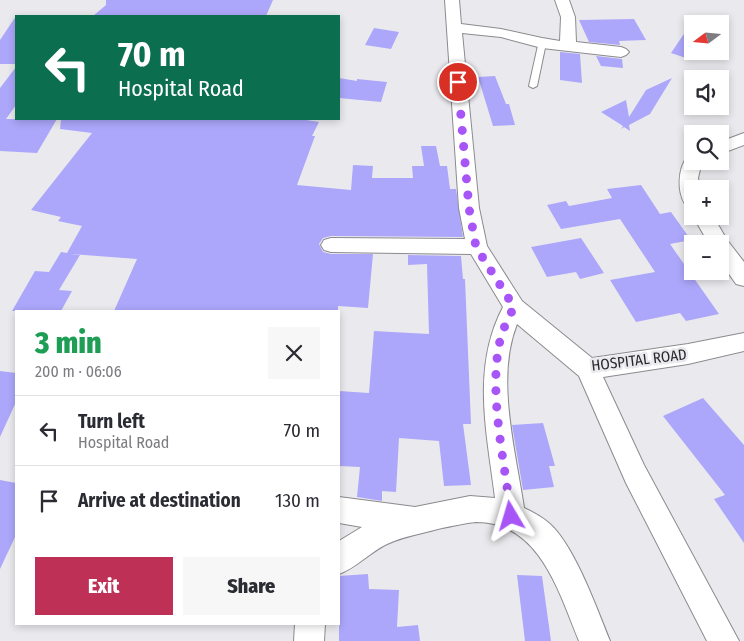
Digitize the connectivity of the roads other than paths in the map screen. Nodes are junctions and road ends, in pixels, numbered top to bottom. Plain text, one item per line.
1 (452, 0) edge
2 (562, 0) edge
3 (454, 28) junction
4 (542, 43) junction
5 (568, 46) junction
6 (621, 52) dead end
7 (533, 86) dead end
8 (744, 139) edge
9 (729, 145) edge
10 (330, 245) dead end
11 (476, 247) junction
12 (729, 257) edge
13 (744, 278) edge
14 (514, 307) junction
15 (744, 342) edge
16 (588, 369) junction
17 (340, 510) edge
18 (511, 516) junction
19 (416, 521) junction
20 (340, 559) edge
21 (310, 625) edge
22 (309, 641) edge
23 (595, 641) edge
24 (724, 641) edge

1 - 3 street, HOSPITAL ROAD
2 - 5 street
3 - 4 street
3 - 11 street, HOSPITAL ROAD
4 - 5 street
4 - 7 lane
5 - 6 street
8 - 9 street
10 - 11 street
11 - 14 street, HOSPITAL ROAD
12 - 13 street
14 - 16 street, HOSPITAL ROAD
14 - 18 street
15 - 16 street, HOSPITAL ROAD
16 - 24 street
17 - 19 street
18 - 19 street
18 - 23 street
19 - 20 street
21 - 22 street

